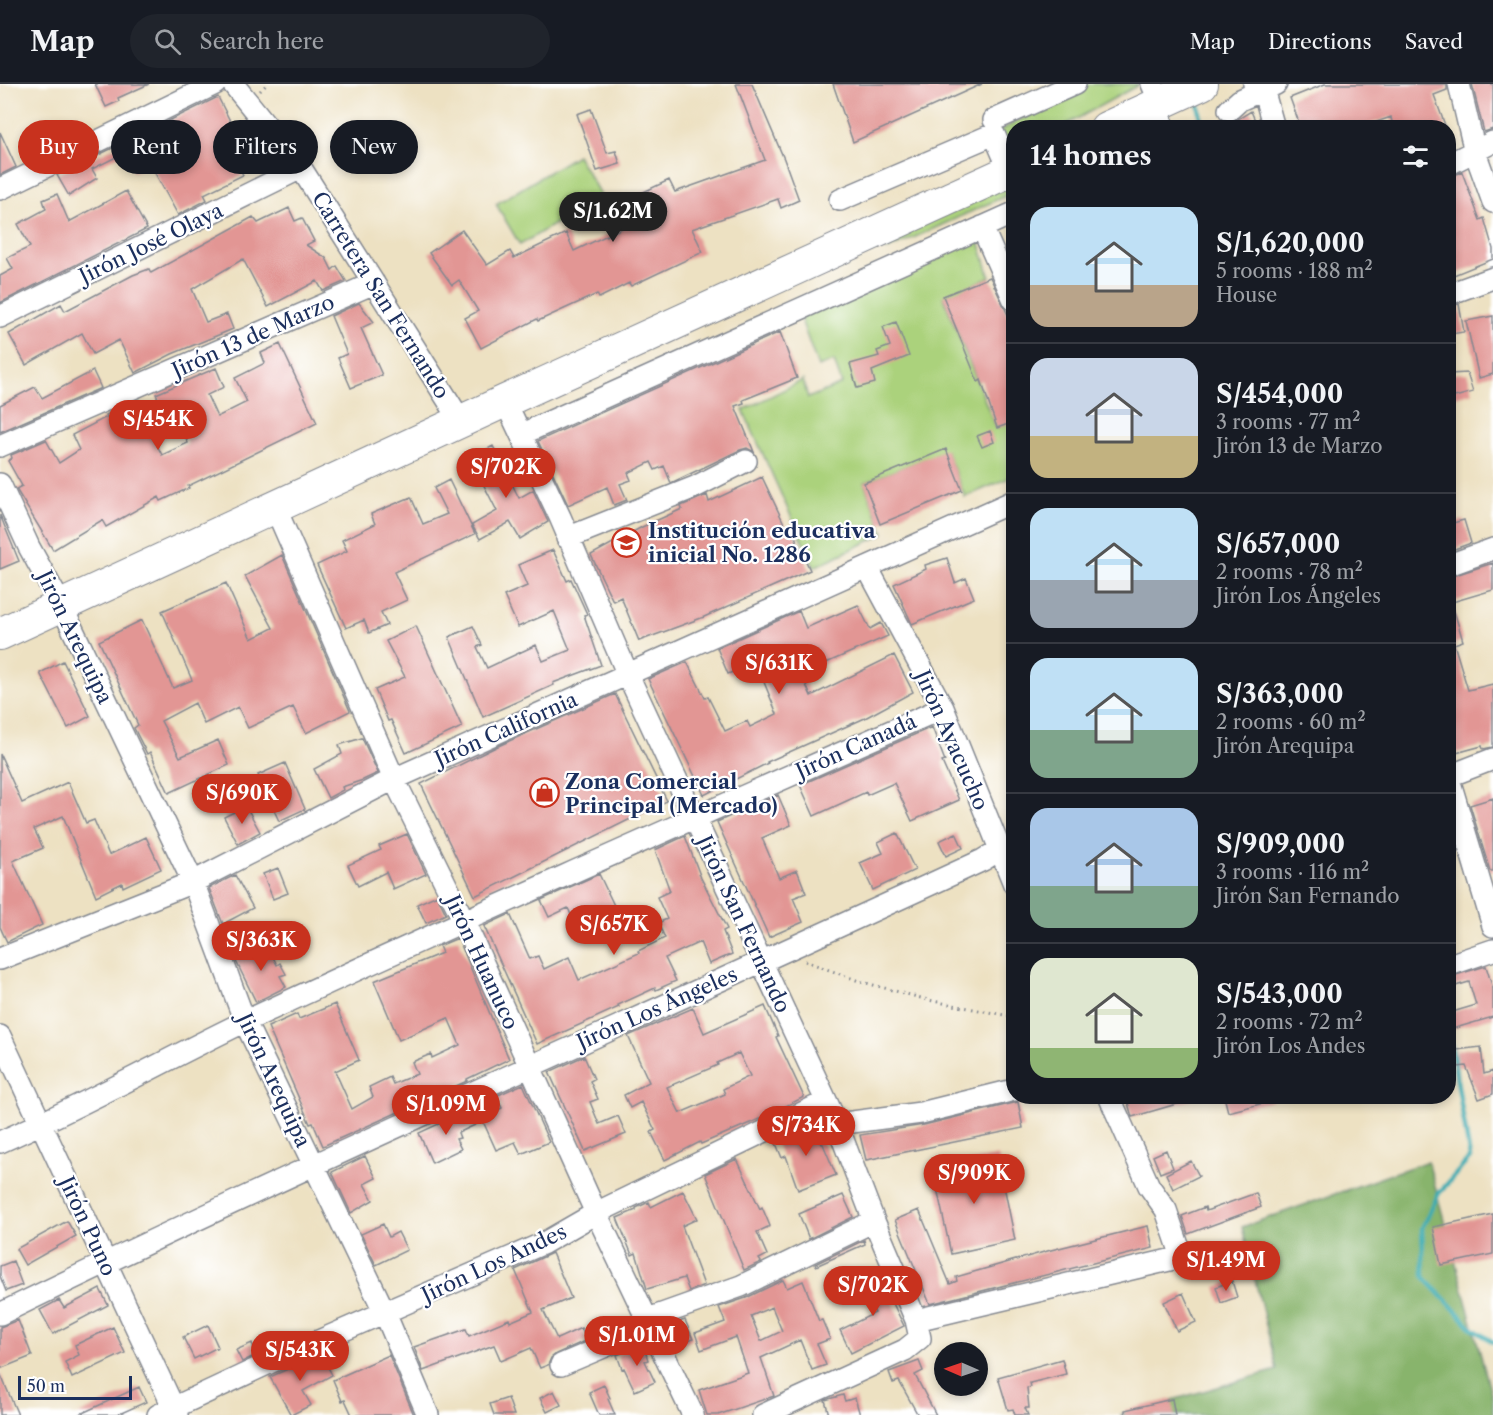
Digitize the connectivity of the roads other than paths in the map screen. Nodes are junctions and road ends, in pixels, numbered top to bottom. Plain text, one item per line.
1 (215, 84) edge
2 (233, 84) edge
3 (1075, 84) edge
4 (1202, 84) edge
5 (1459, 84) edge
6 (1264, 86) edge
7 (1158, 105) edge
8 (1229, 110) dead end
9 (262, 120) edge
10 (994, 120) dead end
11 (1124, 120) edge
12 (1272, 120) edge
13 (1484, 147) edge
14 (1006, 158) edge
15 (1456, 161) edge
16 (1006, 173) edge
17 (289, 174) edge
18 (305, 174) edge
19 (0, 189) edge
20 (840, 200) dead end
21 (1493, 202) edge
22 (1006, 216) edge
23 (982, 227) junction
24 (1493, 278) edge
25 (1006, 282) edge
26 (374, 283) junction
27 (1456, 291) edge
28 (0, 317) edge
29 (505, 401) junction
30 (461, 421) junction
31 (522, 434) junction
32 (0, 446) edge
33 (746, 461) dead end
34 (0, 484) edge
35 (1006, 505) edge
36 (275, 507) junction
37 (567, 538) junction
38 (1493, 549) edge
39 (1456, 562) edge
40 (867, 567) junction
41 (61, 605) junction
42 (0, 634) edge
43 (628, 675) junction
44 (943, 708) junction
45 (1493, 759) edge
46 (1456, 775) edge
47 (394, 779) junction
48 (1456, 802) edge
49 (695, 817) junction
50 (999, 850) junction
51 (1006, 866) edge
52 (193, 882) junction
53 (464, 921) junction
54 (1493, 926) edge
55 (1493, 950) edge
56 (0, 959) edge
57 (762, 961) junction
58 (1456, 963) edge
59 (245, 1022) junction
60 (0, 1036) edge
61 (530, 1065) junction
62 (1006, 1092) edge
63 (825, 1102) junction
64 (1113, 1104) edge
65 (41, 1124) junction
66 (837, 1124) junction
67 (0, 1142) edge
68 (314, 1165) junction
69 (596, 1213) junction
70 (874, 1221) junction
71 (105, 1263) junction
72 (386, 1313) junction
73 (0, 1314) edge
74 (648, 1319) junction
75 (918, 1329) junction
76 (561, 1365) dead end
77 (170, 1412) edge
78 (428, 1415) edge
79 (693, 1415) edge
80 (763, 1415) edge

1 - 19 street
2 - 9 street, Carretera San Fernando
3 - 10 street
4 - 7 highway
5 - 13 street
6 - 8 street
6 - 12 street
7 - 11 highway
13 - 15 street
13 - 21 street
14 - 20 street
16 - 29 highway
17 - 28 street, Jirón José Olaya
18 - 26 street, Carretera San Fernando
22 - 23 street
23 - 25 street
23 - 31 street
24 - 27 street
26 - 30 street, Carretera San Fernando
26 - 32 street, Jirón 13 de Marzo
29 - 30 highway
29 - 31 street, Jirón San Fernando
30 - 36 highway
31 - 37 street, Jirón San Fernando
33 - 37 street
34 - 41 street, Jirón Arequipa
35 - 40 street, Jirón California
36 - 41 highway
36 - 47 street, Jirón Huanuco
37 - 43 street, Jirón San Fernando
38 - 39 street
40 - 43 street, Jirón California
40 - 44 street, Jirón Ayacucho
41 - 42 highway
41 - 52 street, Jirón Arequipa
43 - 47 street, Jirón California
43 - 49 street, Jirón San Fernando
44 - 49 street, Jirón Canadá
44 - 50 street, Jirón Ayacucho
45 - 46 street
47 - 52 street, Jirón California
47 - 53 street, Jirón Huanuco
48 - 54 street
49 - 53 street, Jirón Canadá
49 - 57 street, Jirón San Fernando
50 - 51 street, Jirón Ayacucho
50 - 57 street, Jirón Los Ángeles
52 - 56 street, Jirón California
52 - 59 street, Jirón Arequipa
53 - 59 street, Jirón Canadá
53 - 61 street, Jirón Huanuco
55 - 58 street
57 - 61 street, Jirón Los Ángeles
57 - 63 street, Jirón San Fernando
59 - 65 street, Jirón Canadá
59 - 68 street, Jirón Arequipa
60 - 65 street, Jirón Puno
61 - 68 street, Jirón Los Ángeles
61 - 69 street, Jirón Huanuco
62 - 66 street
63 - 66 street, Jirón San Fernando
63 - 69 street, Jirón Los Andes
64 - 75 street
65 - 67 street
65 - 71 street, Jirón Puno
66 - 70 street, Jirón San Fernando
68 - 71 street, Jirón Los Ángeles
68 - 72 street, Jirón Arequipa
69 - 72 street, Jirón Los Andes
69 - 74 street, Jirón Huanuco
70 - 74 street
70 - 75 street, Jirón San Fernando
71 - 73 street
71 - 77 street, Jirón Puno
72 - 77 street, Jirón Los Andes
72 - 78 street, Jirón Arequipa
74 - 76 street
74 - 79 street, Jirón Huanuco
75 - 80 street

